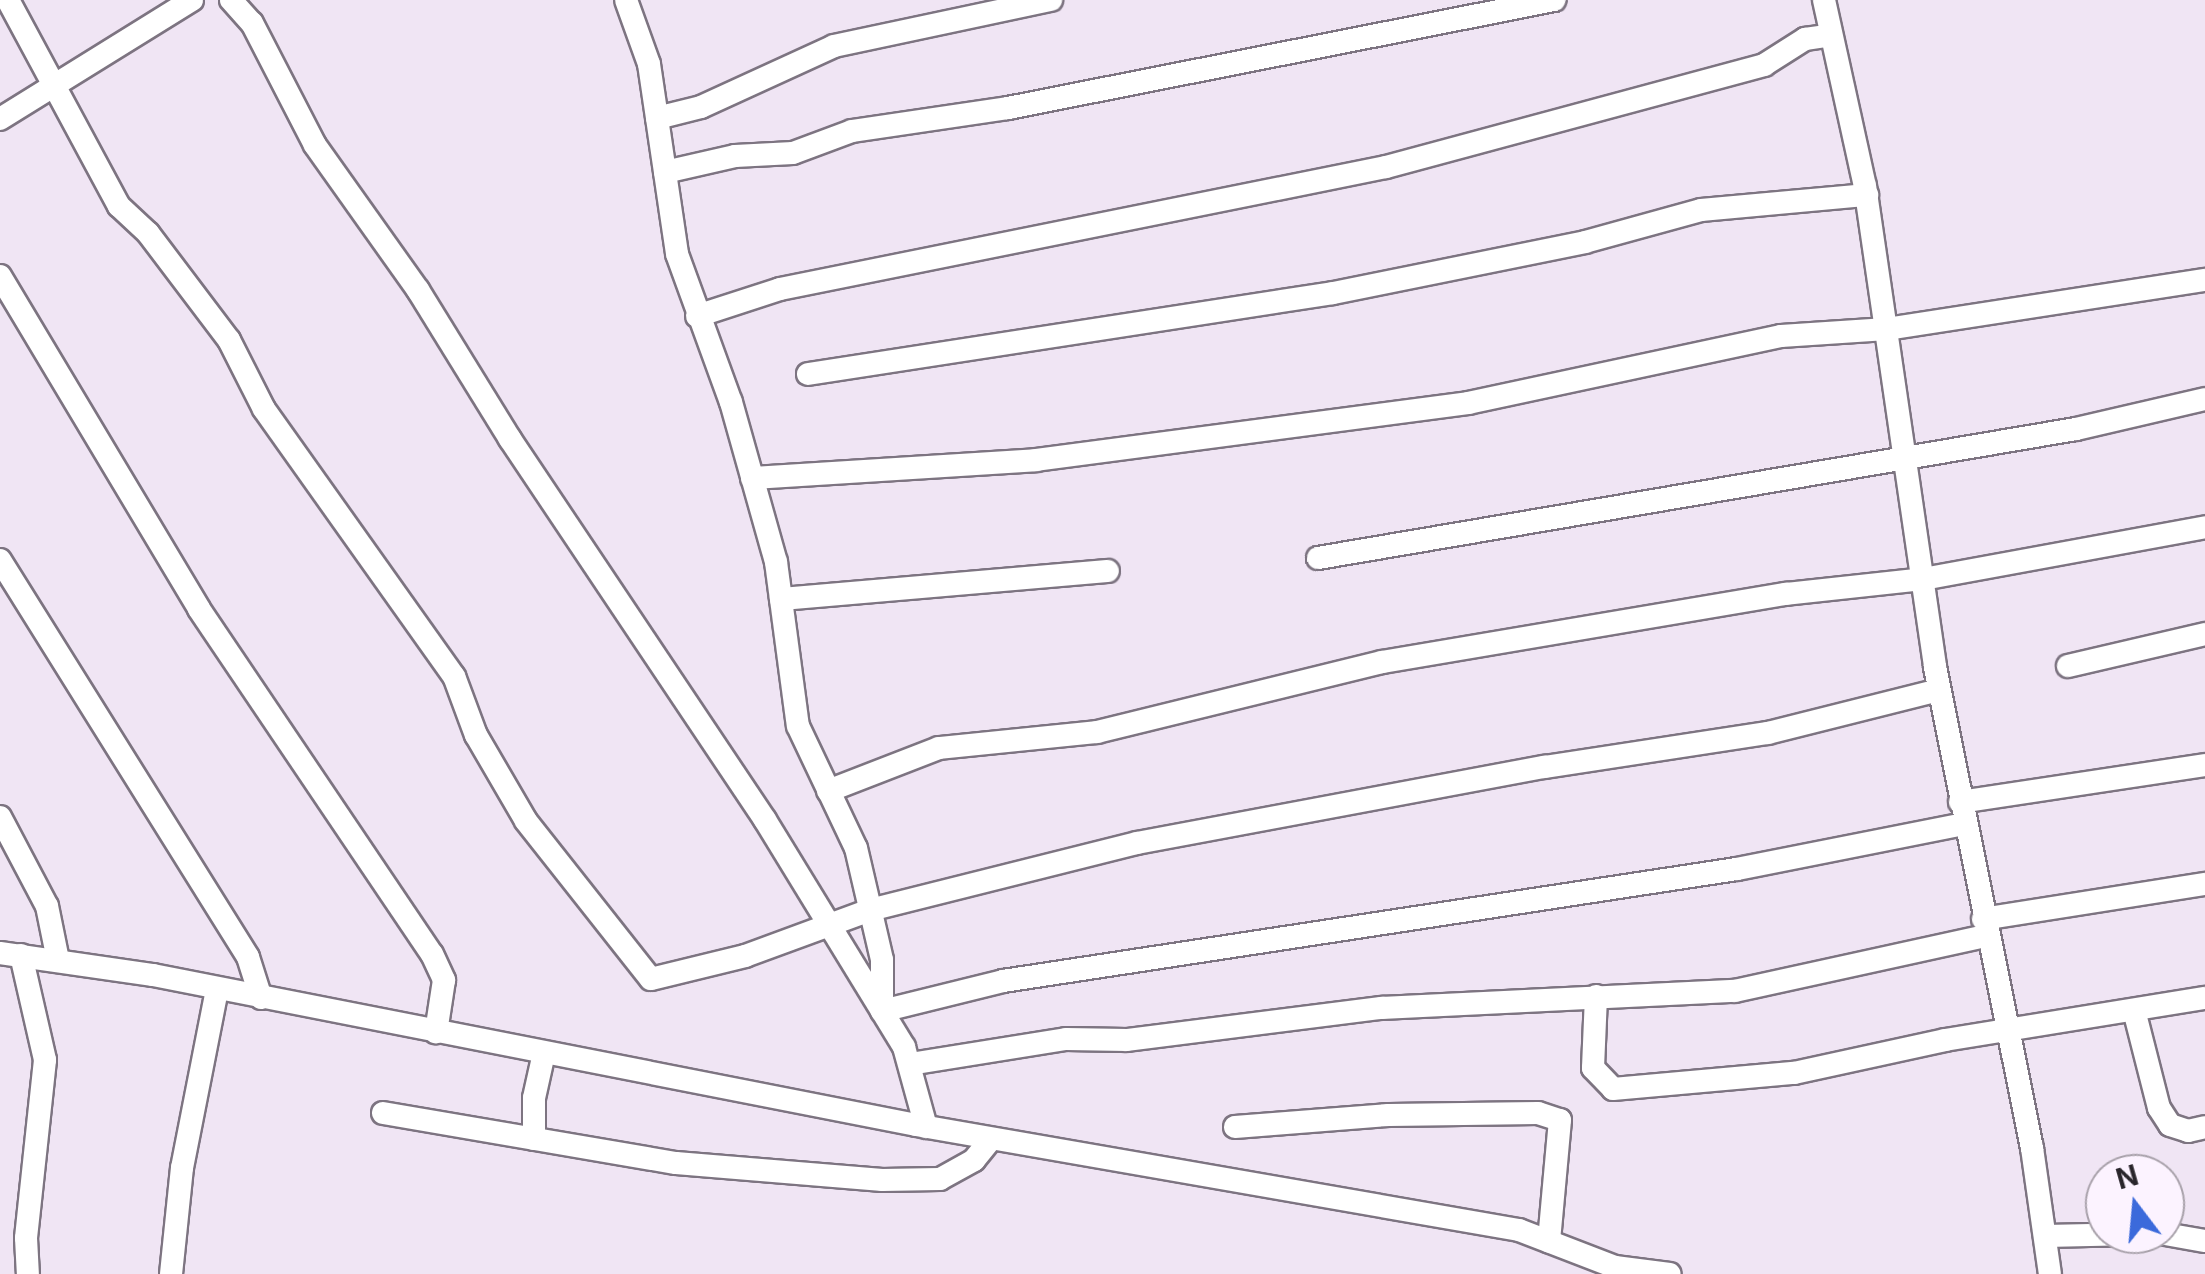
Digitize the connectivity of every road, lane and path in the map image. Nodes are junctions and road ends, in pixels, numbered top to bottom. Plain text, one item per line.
1 (8, 0) edge
2 (192, 0) edge
3 (231, 0) edge
4 (1051, 0) edge
5 (1554, 0) edge
6 (1824, 0) edge
7 (635, 3) edge
8 (1828, 36) junction
9 (57, 83) junction
10 (657, 118) junction
11 (0, 119) edge
12 (665, 172) junction
13 (1867, 195) junction
14 (0, 276) edge
15 (2205, 280) edge
16 (698, 316) junction
17 (1888, 330) junction
18 (808, 374) dead end
19 (2205, 398) edge
20 (1907, 458) junction
21 (752, 478) junction
22 (2205, 527) edge
23 (1318, 558) dead end
24 (0, 560) edge
25 (1108, 570) dead end
26 (1923, 579) junction
27 (781, 599) junction
28 (2205, 634) edge
29 (2068, 666) dead end
30 (1939, 690) junction
31 (2205, 765) edge
32 (828, 791) junction
33 (1962, 813) junction
34 (0, 817) edge
35 (2205, 884) edge
36 (870, 910) junction
37 (830, 926) junction
38 (1985, 927) junction
39 (10, 954) edge
40 (58, 960) junction
41 (217, 989) junction
42 (1596, 996) junction
43 (261, 998) junction
44 (2205, 998) edge
45 (2134, 1010) junction
46 (882, 1011) junction
47 (436, 1032) junction
48 (2007, 1032) junction
49 (544, 1053) junction
50 (910, 1064) junction
51 (382, 1113) dead end
52 (926, 1127) junction
53 (1235, 1127) dead end
54 (2205, 1127) edge
55 (534, 1139) junction
56 (991, 1139) junction
57 (2085, 1235) edge
58 (2045, 1236) junction
59 (1549, 1242) junction
60 (1614, 1271) edge
61 (28, 1274) edge
62 (171, 1274) edge
63 (1670, 1274) edge
64 (2050, 1274) edge

1 - 9 street
2 - 9 street
3 - 37 street
4 - 10 street
5 - 12 street
6 - 8 street
7 - 10 street
8 - 13 street
8 - 16 street
9 - 11 street
9 - 37 street
10 - 12 street
12 - 16 street
13 - 17 street
13 - 18 street
14 - 47 street
15 - 17 street
16 - 21 street
17 - 20 street
17 - 21 street
19 - 20 street
20 - 23 street
20 - 26 street
21 - 27 street
22 - 26 street
24 - 43 street
25 - 27 street
26 - 30 street
26 - 32 street
27 - 32 street
28 - 29 street
30 - 33 street
30 - 36 street
31 - 33 street
32 - 36 street
33 - 38 street
33 - 46 street
34 - 40 street
35 - 38 street
36 - 37 street
36 - 46 street
37 - 46 street
38 - 42 street
38 - 48 street
39 - 40 street
39 - 61 street
40 - 41 street
41 - 43 street
41 - 62 street
42 - 48 street
42 - 50 street
43 - 47 street
44 - 45 street
45 - 48 street
45 - 54 street
46 - 50 street
47 - 49 street
48 - 58 street
49 - 52 street
49 - 55 street
50 - 52 street
51 - 55 street
52 - 56 street
53 - 59 street
55 - 56 street
56 - 59 street
57 - 58 street
58 - 64 street
59 - 60 street
60 - 63 street

